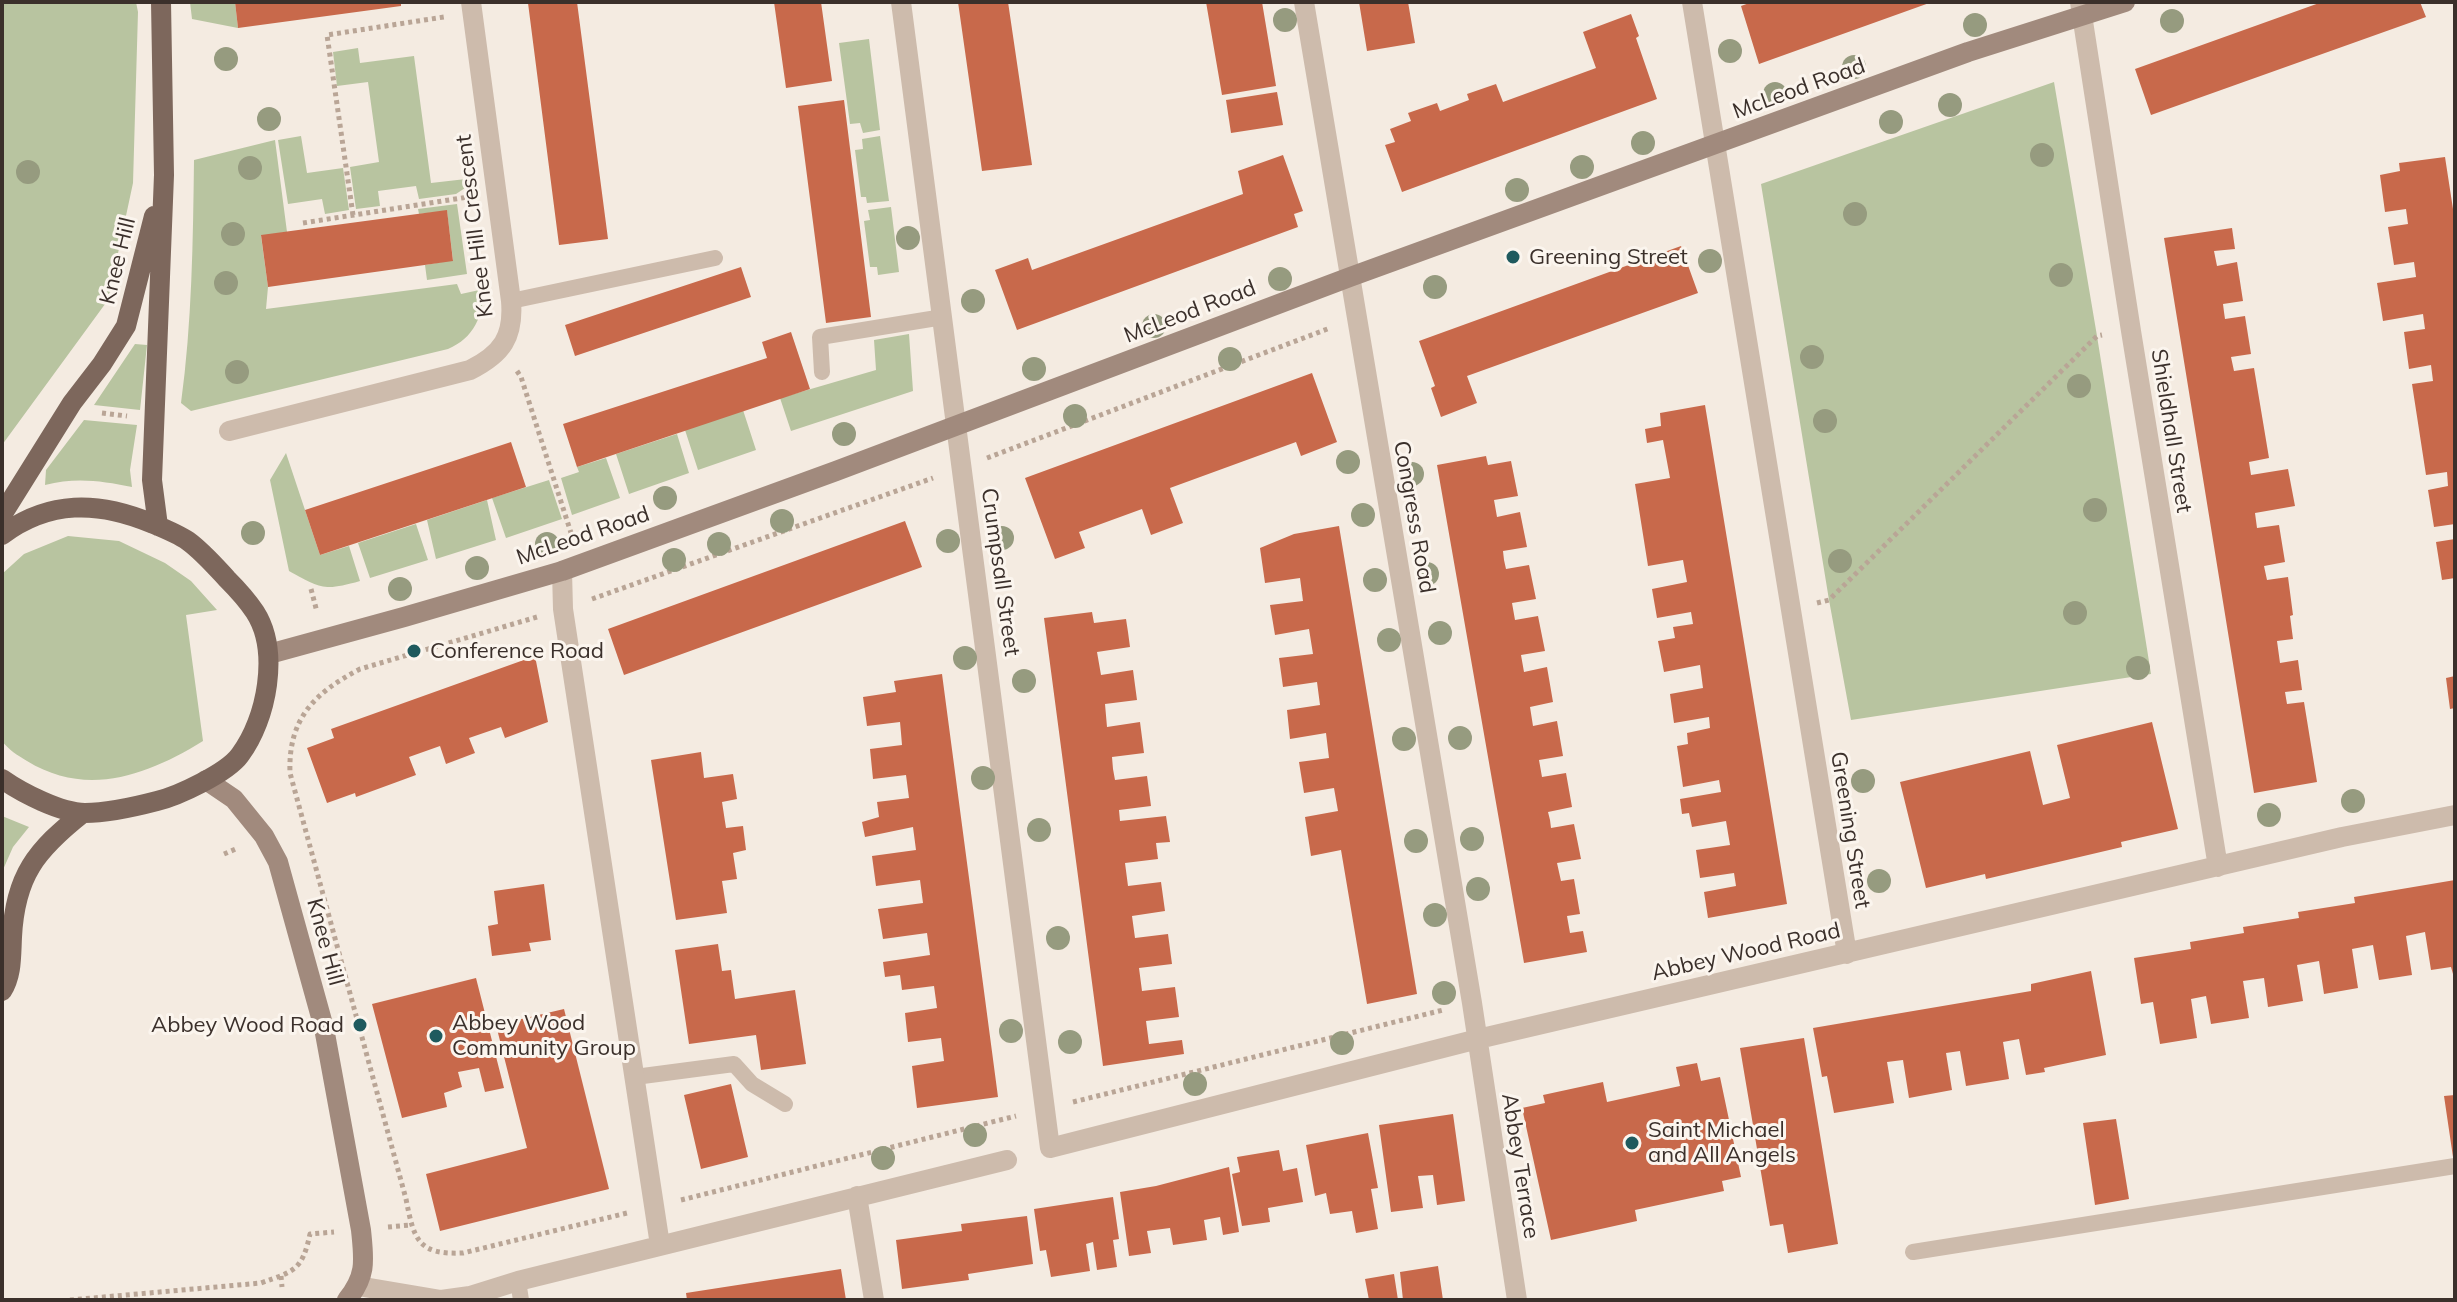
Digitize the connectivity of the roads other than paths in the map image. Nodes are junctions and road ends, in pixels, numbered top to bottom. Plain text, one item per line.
1 (161, 2) edge
2 (901, 2) edge
3 (1304, 2) edge
4 (1692, 2) edge
5 (2125, 2) edge
6 (472, 7) edge
7 (2081, 9) edge
8 (1716, 145) junction
9 (164, 175) junction
10 (715, 258) dead end
11 (1350, 277) junction
12 (511, 301) junction
13 (943, 317) junction
14 (822, 372) dead end
15 (957, 426) junction
16 (229, 431) dead end
17 (2, 515) edge
18 (158, 526) junction
19 (2, 535) edge
20 (572, 567) junction
21 (269, 654) junction
22 (2, 779) edge
23 (206, 780) junction
24 (83, 813) junction
25 (2455, 815) edge
26 (2218, 867) junction
27 (1847, 954) junction
28 (2, 991) edge
29 (1478, 1039) junction
30 (635, 1077) junction
31 (785, 1104) dead end
32 (1050, 1148) joint
33 (1007, 1160) dead end
34 (2455, 1166) edge
35 (857, 1196) junction
36 (660, 1245) junction
37 (1913, 1252) dead end
38 (520, 1290) edge
39 (352, 1293) edge
40 (874, 1300) edge
41 (1517, 1300) edge

1 - 9 main road, Knee Hill
2 - 13 street, Crumpsall Street
3 - 11 street, Congress Road
4 - 8 street, Greening Street
5 - 7 main road, McLeod Road
6 - 12 street, Knee Hill Crescent
7 - 8 main road, McLeod Road
7 - 26 street, Shieldhall Street
8 - 11 main road, McLeod Road
8 - 27 street, Greening Street
9 - 17 main road, Knee Hill
9 - 18 main road, Knee Hill
10 - 12 lane
11 - 15 main road, McLeod Road
11 - 29 street, Congress Road
12 - 16 street, Knee Hill Crescent
13 - 14 lane
13 - 15 street, Crumpsall Street
15 - 20 main road, McLeod Road
15 - 32 street, Crumpsall Street
18 - 19 main road
18 - 21 main road
20 - 21 main road, McLeod Road
20 - 30 street
21 - 23 main road
22 - 24 main road
23 - 24 main road
23 - 39 main road, Knee Hill
24 - 28 main road
25 - 26 street, Abbey Wood Road
26 - 27 street, Abbey Wood Road
27 - 29 street, Abbey Wood Road
29 - 32 street, Abbey Wood Road
29 - 41 street, Abbey Terrace
30 - 31 lane
30 - 36 street
33 - 35 street
34 - 37 lane
35 - 36 street
35 - 40 street
36 - 38 street
38 - 39 street

